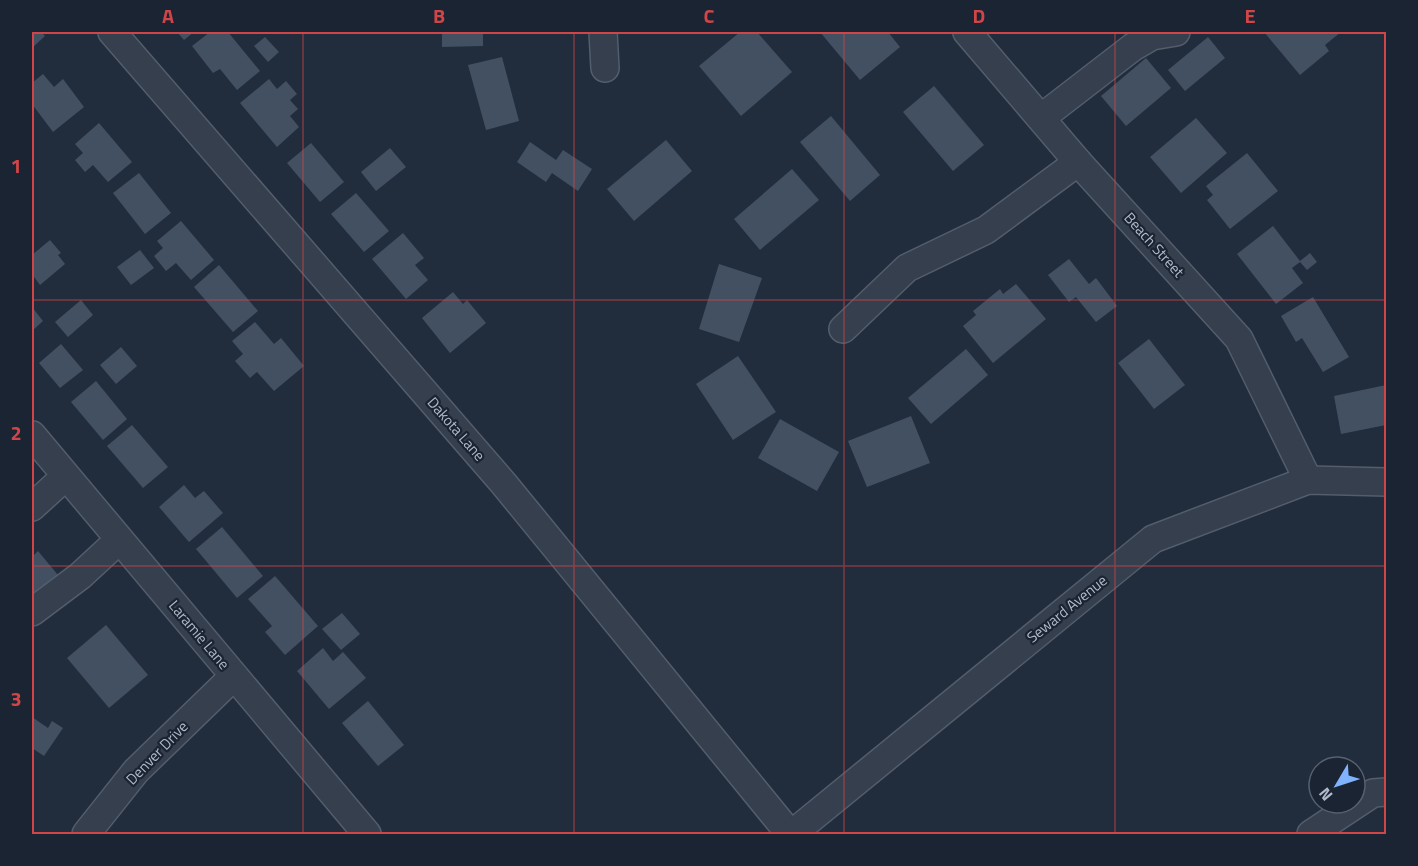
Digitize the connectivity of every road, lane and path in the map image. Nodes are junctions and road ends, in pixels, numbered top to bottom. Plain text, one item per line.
1 (112, 32) edge
2 (603, 32) edge
3 (1176, 32) edge
4 (980, 36) edge
5 (605, 68) dead end
6 (1041, 118) junction
7 (1078, 162) junction
8 (843, 329) dead end
9 (32, 435) edge
10 (66, 476) junction
11 (1308, 480) junction
12 (1386, 482) edge
13 (32, 507) edge
14 (119, 540) junction
15 (32, 612) edge
16 (233, 677) junction
17 (1386, 792) edge
18 (86, 834) edge
19 (367, 834) edge
20 (791, 834) edge
21 (1311, 834) edge

1 - 20 street, Dakota Lane
2 - 5 street
3 - 6 street
4 - 6 street, Beach Street
6 - 7 street, Beach Street
7 - 8 street
7 - 11 street, Beach Street
9 - 10 street, Laramie Lane
10 - 13 street
10 - 14 street, Laramie Lane
11 - 12 street, Seward Avenue
11 - 20 street, Seward Avenue
14 - 15 street
14 - 16 street, Laramie Lane
16 - 18 street, Denver Drive
16 - 19 street, Laramie Lane
17 - 21 street

